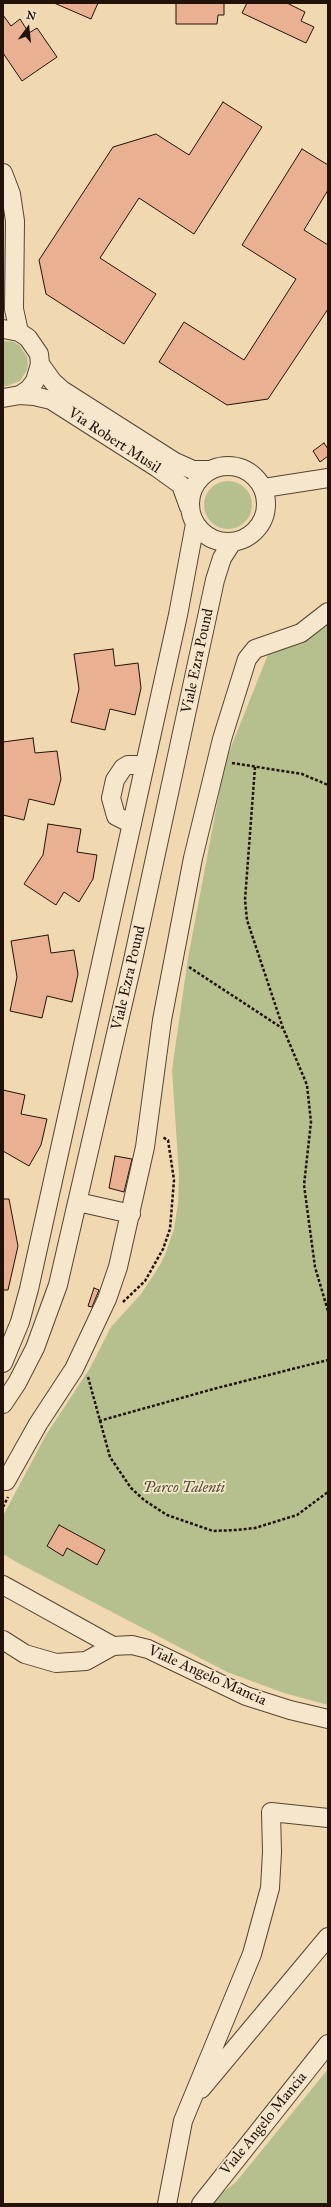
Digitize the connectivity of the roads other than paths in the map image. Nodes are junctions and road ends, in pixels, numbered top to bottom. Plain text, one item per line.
1 (3, 173) edge
2 (11, 331) edge
3 (40, 364) junction
4 (11, 396) edge
5 (211, 470) junction
6 (328, 478) edge
7 (264, 488) junction
8 (193, 517) junction
9 (231, 544) junction
10 (328, 612) edge
11 (162, 688) junction
12 (190, 695) junction
13 (145, 765) junction
14 (132, 824) junction
15 (104, 953) junction
16 (133, 960) junction
17 (78, 1202) junction
18 (131, 1214) junction
19 (3, 1363) edge
20 (3, 1404) edge
21 (4, 1482) edge
22 (3, 1585) edge
23 (3, 1640) edge
24 (113, 1646) junction
25 (328, 1719) edge
26 (328, 1818) edge
27 (328, 1937) edge
28 (328, 2044) edge
29 (189, 2103) junction
30 (167, 2204) edge
31 (201, 2204) edge

1 - 2 street
2 - 3 street, Via Robert Musil
3 - 4 street
3 - 5 street, Via Robert Musil
4 - 8 street, Via Robert Musil
5 - 7 street
5 - 8 street
6 - 7 street
7 - 9 street
8 - 9 street
8 - 11 street, Viale Ezra Pound
9 - 12 street, Viale Ezra Pound
10 - 18 street
11 - 12 street
11 - 13 street, Viale Ezra Pound
12 - 16 street, Viale Ezra Pound
13 - 14 street, Viale Ezra Pound
13 - 14 street
14 - 15 street, Viale Ezra Pound
15 - 16 street
15 - 19 street, Viale Ezra Pound
16 - 17 street, Viale Ezra Pound
17 - 18 street
17 - 20 street, Viale Ezra Pound
18 - 21 street
22 - 24 street
23 - 24 street
24 - 25 street, Viale Angelo Mancia
26 - 29 street
27 - 29 street
28 - 31 street, Viale Angelo Mancia
29 - 30 street

